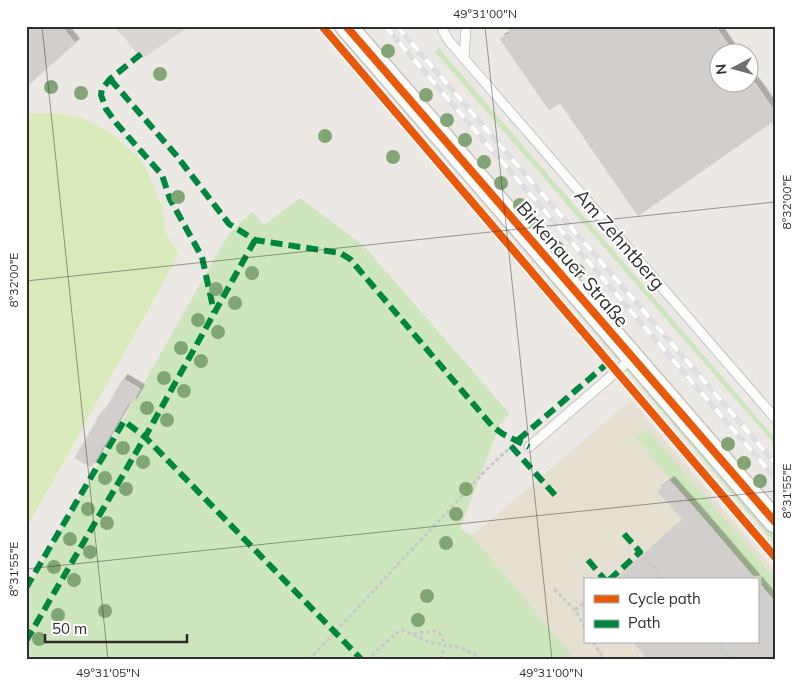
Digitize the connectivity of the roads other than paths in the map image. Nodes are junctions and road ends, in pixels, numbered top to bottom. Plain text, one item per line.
1 (346, 26) edge
2 (443, 26) edge
3 (466, 26) edge
4 (464, 59) junction
5 (632, 357) junction
6 (775, 418) edge
7 (530, 447) dead end
8 (775, 522) edge

1 - 5 street, Birkenauer Straße
2 - 4 lane, Am Zehntberg
3 - 4 lane
4 - 6 lane, Am Zehntberg
5 - 7 lane
5 - 8 street, Birkenauer Straße

